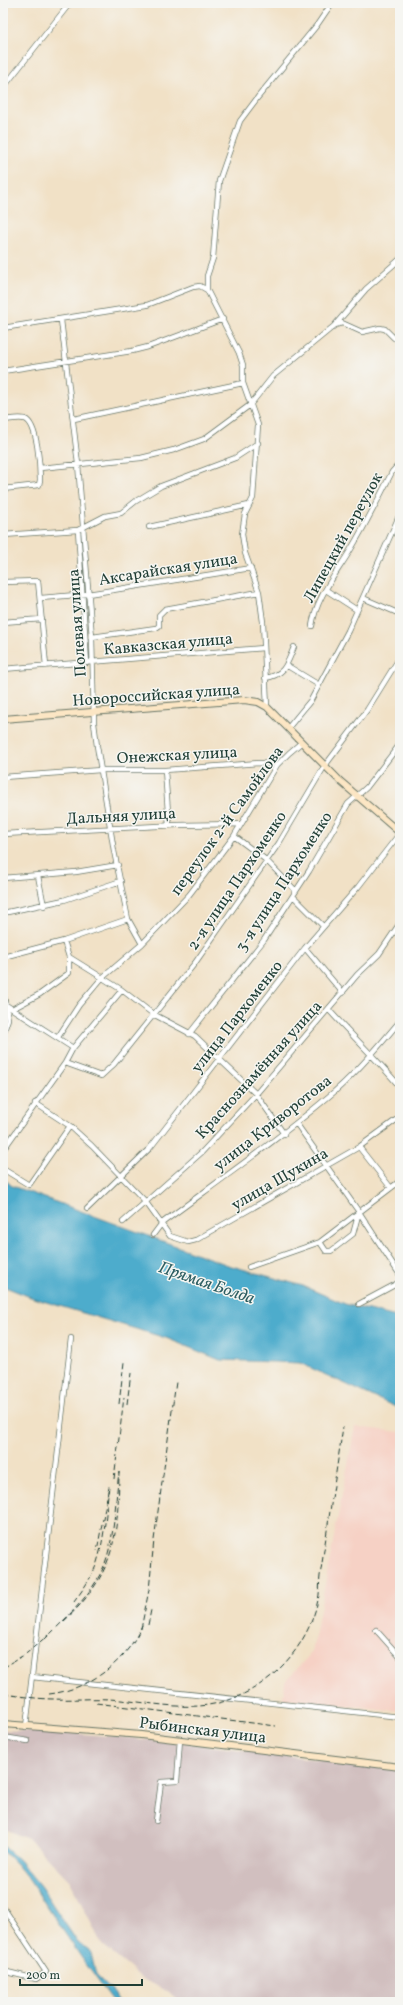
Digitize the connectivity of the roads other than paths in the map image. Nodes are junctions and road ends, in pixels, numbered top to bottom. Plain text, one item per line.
1 (70, 3) edge
2 (332, 3) edge
3 (3, 88) edge
4 (400, 259) edge
5 (207, 290) junction
6 (223, 319) junction
7 (61, 320) junction
8 (334, 326) junction
9 (3, 328) edge
10 (400, 340) edge
11 (66, 361) junction
12 (3, 371) edge
13 (243, 383) junction
14 (250, 406) junction
15 (74, 419) junction
16 (3, 420) edge
17 (258, 443) junction
18 (400, 463) edge
19 (78, 464) junction
20 (40, 468) junction
21 (3, 489) edge
22 (249, 505) junction
23 (400, 514) edge
24 (83, 527) junction
25 (149, 527) dead end
26 (78, 530) junction
27 (3, 536) edge
28 (251, 568) junction
29 (3, 582) edge
30 (326, 590) junction
31 (259, 592) junction
32 (85, 594) junction
33 (41, 598) junction
34 (363, 598) junction
35 (357, 610) junction
36 (400, 614) edge
37 (42, 619) junction
38 (3, 622) edge
39 (312, 626) dead end
40 (92, 637) junction
41 (294, 647) dead end
42 (264, 648) junction
43 (400, 657) edge
44 (87, 663) junction
45 (93, 663) junction
46 (46, 666) junction
47 (286, 666) junction
48 (3, 669) edge
49 (265, 678) junction
50 (319, 685) junction
51 (267, 707) junction
52 (94, 712) junction
53 (3, 719) edge
54 (288, 728) junction
55 (302, 742) junction
56 (400, 744) edge
57 (277, 766) junction
58 (324, 767) junction
59 (101, 770) junction
60 (165, 770) junction
61 (3, 776) edge
62 (357, 796) junction
63 (241, 824) junction
64 (169, 826) junction
65 (111, 828) junction
66 (400, 833) edge
67 (3, 834) edge
68 (234, 836) junction
69 (266, 860) junction
70 (118, 865) junction
71 (38, 876) junction
72 (3, 878) edge
73 (121, 881) junction
74 (296, 891) junction
75 (293, 896) junction
76 (44, 906) junction
77 (3, 913) edge
78 (128, 919) junction
79 (400, 923) edge
80 (323, 926) junction
81 (64, 941) junction
82 (142, 944) junction
83 (305, 948) junction
84 (3, 957) edge
85 (69, 958) junction
86 (102, 978) junction
87 (122, 990) junction
88 (3, 991) edge
89 (343, 993) junction
90 (6, 1005) junction
91 (14, 1008) junction
92 (329, 1010) junction
93 (153, 1014) junction
94 (400, 1021) edge
95 (4, 1032) edge
96 (189, 1034) junction
97 (58, 1037) junction
98 (73, 1048) junction
99 (372, 1055) junction
100 (220, 1058) junction
101 (65, 1063) junction
102 (400, 1087) edge
103 (256, 1094) junction
104 (35, 1103) junction
105 (400, 1117) edge
106 (296, 1123) junction
107 (70, 1126) junction
108 (284, 1134) junction
109 (359, 1147) junction
110 (3, 1150) edge
111 (327, 1166) junction
112 (3, 1169) edge
113 (121, 1176) junction
114 (399, 1183) edge
115 (391, 1188) junction
116 (145, 1201) junction
117 (87, 1209) dead end
118 (359, 1212) junction
119 (123, 1222) dead end
120 (162, 1223) junction
121 (153, 1235) dead end
122 (320, 1242) junction
123 (249, 1267) dead end
124 (400, 1275) edge
125 (400, 1282) edge
126 (359, 1304) dead end
127 (71, 1339) dead end
128 (376, 1630) dead end
129 (400, 1657) edge
130 (32, 1677) junction
131 (400, 1718) edge
132 (3, 1724) edge
133 (26, 1727) junction
134 (3, 1737) edge
135 (180, 1739) junction
136 (28, 1741) dead end
137 (400, 1767) edge
138 (156, 1821) dead end
139 (3, 1907) edge
140 (3, 1963) edge
141 (3, 1970) edge

1 - 3 street
2 - 5 street
4 - 8 street
5 - 6 street
5 - 7 street
6 - 11 street
6 - 13 street
7 - 9 street
7 - 11 street, Полевая улица
8 - 10 street
8 - 14 street
11 - 12 street
11 - 15 street, Полевая улица
13 - 14 street
13 - 15 street
14 - 17 street
14 - 19 street
15 - 19 street, Полевая улица
16 - 20 street
17 - 22 street
17 - 24 street
18 - 30 street, Липецкий переулок
19 - 20 street
19 - 24 street, Полевая улица
20 - 21 street
22 - 25 street
22 - 28 street
23 - 34 street
24 - 26 street
24 - 32 street, Полевая улица
26 - 27 street
26 - 32 street
28 - 31 street
28 - 32 street, Аксарайская улица
29 - 33 street
30 - 35 street
30 - 39 street, Липецкий переулок
31 - 40 street
31 - 42 street
32 - 33 street, Аксарайская улица
32 - 40 street, Полевая улица
32 - 44 street
33 - 37 street
34 - 35 street
34 - 36 street
35 - 50 street
37 - 38 street
37 - 46 street
40 - 45 street, Полевая улица
41 - 47 street
42 - 45 street, Кавказская улица
42 - 49 street
43 - 58 street, 2-я улица Пархоменко
44 - 45 street, Кавказская улица
44 - 46 street, Кавказская улица
45 - 52 street, Полевая улица
46 - 48 street, Кавказская улица
47 - 49 street
47 - 50 street
49 - 51 street
50 - 54 street
51 - 52 street, Новороссийская улица
51 - 54 street, Новороссийская улица
52 - 53 street, Новороссийская улица
52 - 59 street, Полевая улица
54 - 55 street, Новороссийская улица
55 - 57 street, переулок 2-й Самойлова
55 - 58 street, Новороссийская улица
56 - 62 street, 3-я улица Пархоменко
57 - 60 street, Онежская улица
57 - 63 street, переулок 2-й Самойлова
58 - 62 street, Новороссийская улица
58 - 69 street, 2-я улица Пархоменко
59 - 60 street, Онежская улица
59 - 61 street, Онежская улица
59 - 65 street, Полевая улица
60 - 64 street
62 - 66 street, Новороссийская улица
62 - 74 street, 3-я улица Пархоменко
63 - 64 street, Дальняя улица
63 - 68 street, переулок 2-й Самойлова
64 - 65 street, Дальняя улица
65 - 67 street, Дальняя улица
65 - 70 street, Полевая улица
66 - 80 street, улица Пархоменко
68 - 69 street
68 - 82 street, переулок 2-й Самойлова
69 - 74 street
69 - 93 street, 2-я улица Пархоменко
70 - 71 street
70 - 73 street, Полевая улица
71 - 72 street
71 - 76 street
73 - 76 street
73 - 78 street, Полевая улица
74 - 75 street, 3-я улица Пархоменко
75 - 80 street
75 - 96 street, 3-я улица Пархоменко
76 - 77 street
78 - 81 street
78 - 82 street, Полевая улица
79 - 89 street, Краснознамённая улица
80 - 83 street, улица Пархоменко
81 - 84 street
81 - 85 street
82 - 86 street, переулок 2-й Самойлова
83 - 89 street
83 - 100 street, улица Пархоменко
85 - 86 street
85 - 91 street
86 - 87 street
86 - 97 street, переулок 2-й Самойлова
87 - 93 street
87 - 98 street
88 - 90 street
89 - 92 street, Краснознамённая улица
90 - 91 street
90 - 95 street
91 - 97 street
92 - 99 street
92 - 103 street, Краснознамённая улица
93 - 96 street
93 - 101 street, 2-я улица Пархоменко
94 - 99 street, улица Криворотова
96 - 100 street
97 - 98 street
98 - 101 street
99 - 102 street
99 - 106 street, улица Криворотова
100 - 103 street
100 - 113 street, улица Пархоменко
101 - 104 street
103 - 108 street
103 - 116 street, Краснознамённая улица
104 - 107 street
104 - 110 street
105 - 109 street, улица Щукина
106 - 108 street, улица Криворотова
106 - 111 street
107 - 112 street
107 - 113 street
108 - 120 street, улица Криворотова
109 - 111 street, улица Щукина
109 - 115 street
111 - 118 street
111 - 120 street, улица Щукина
113 - 116 street
113 - 117 street, улица Пархоменко
114 - 115 street
115 - 118 street
116 - 119 street, Краснознамённая улица
116 - 120 street
118 - 122 street
118 - 122 street
118 - 124 street
120 - 121 street, улица Криворотова
122 - 123 street
125 - 126 street
127 - 130 street
128 - 129 street
130 - 131 street
130 - 133 street
132 - 133 street, Рыбинская улица
133 - 135 street, Рыбинская улица
134 - 136 street
135 - 137 street, Рыбинская улица
135 - 138 street
139 - 141 street
140 - 141 street

